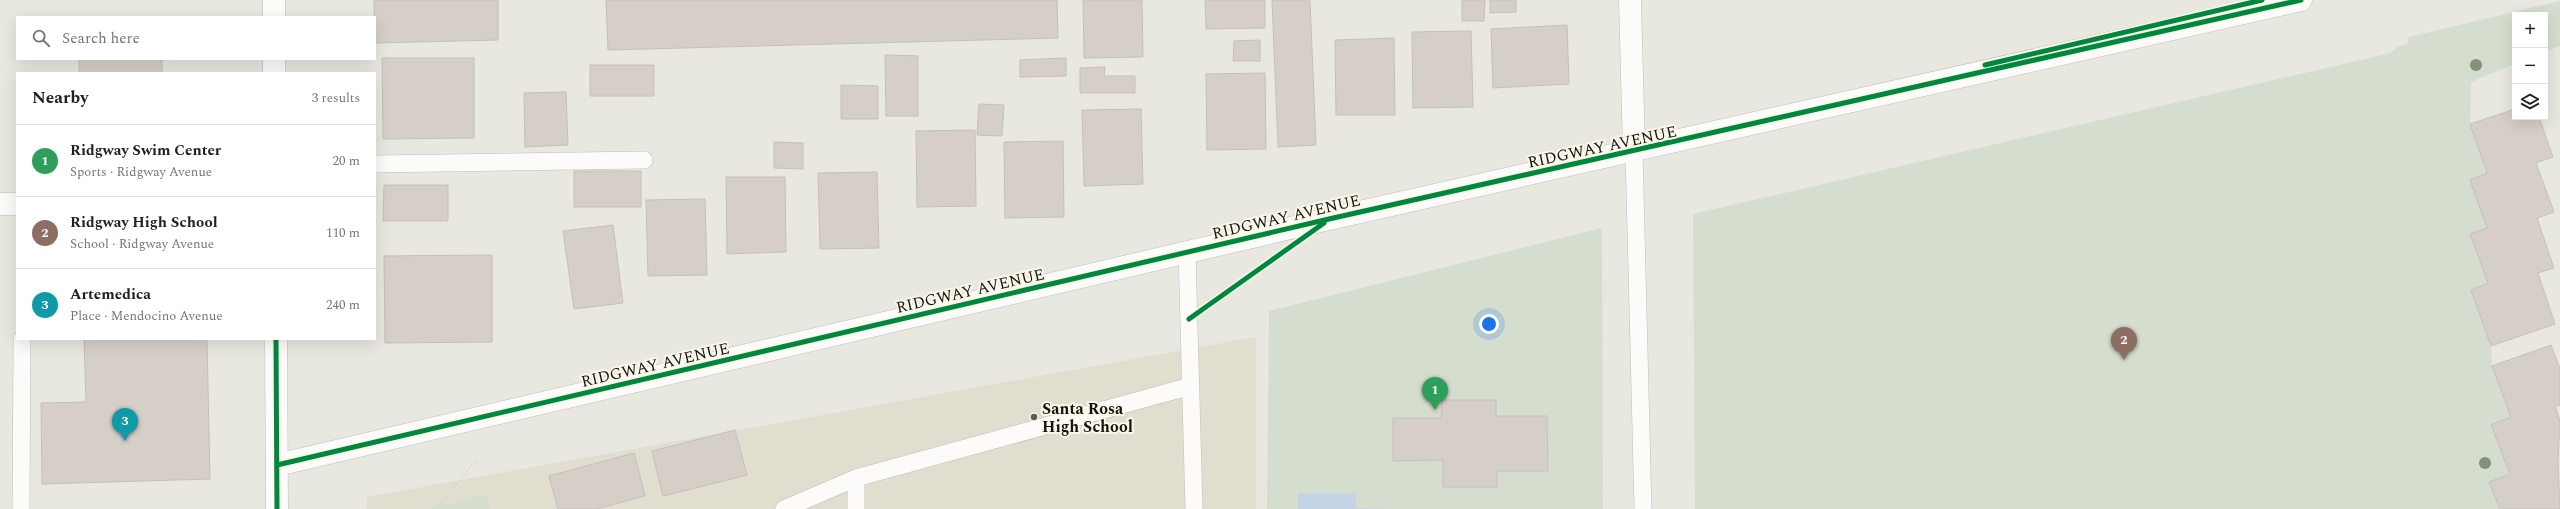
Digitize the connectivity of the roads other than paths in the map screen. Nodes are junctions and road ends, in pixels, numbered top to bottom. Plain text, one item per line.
1 (274, 0) edge
2 (1630, 0) edge
3 (2301, 0) edge
4 (274, 16) edge
5 (274, 60) edge
6 (274, 72) edge
7 (1634, 151) junction
8 (644, 160) dead end
9 (376, 164) edge
10 (0, 204) edge
11 (16, 204) edge
12 (1187, 252) junction
13 (22, 340) edge
14 (276, 340) edge
15 (1191, 386) junction
16 (277, 465) junction
17 (856, 478) junction
18 (21, 509) edge
19 (277, 509) edge
20 (784, 509) edge
21 (856, 509) edge
22 (1194, 509) edge
23 (1643, 509) edge

1 - 4 street
2 - 7 street
3 - 7 street, RIDGWAY AVENUE
5 - 6 street
7 - 12 street, RIDGWAY AVENUE
7 - 23 lane
8 - 9 lane
10 - 11 street
12 - 15 lane
12 - 16 street, RIDGWAY AVENUE
13 - 18 lane
14 - 16 street
15 - 17 lane
15 - 22 lane
16 - 19 street
17 - 20 lane
17 - 21 lane

